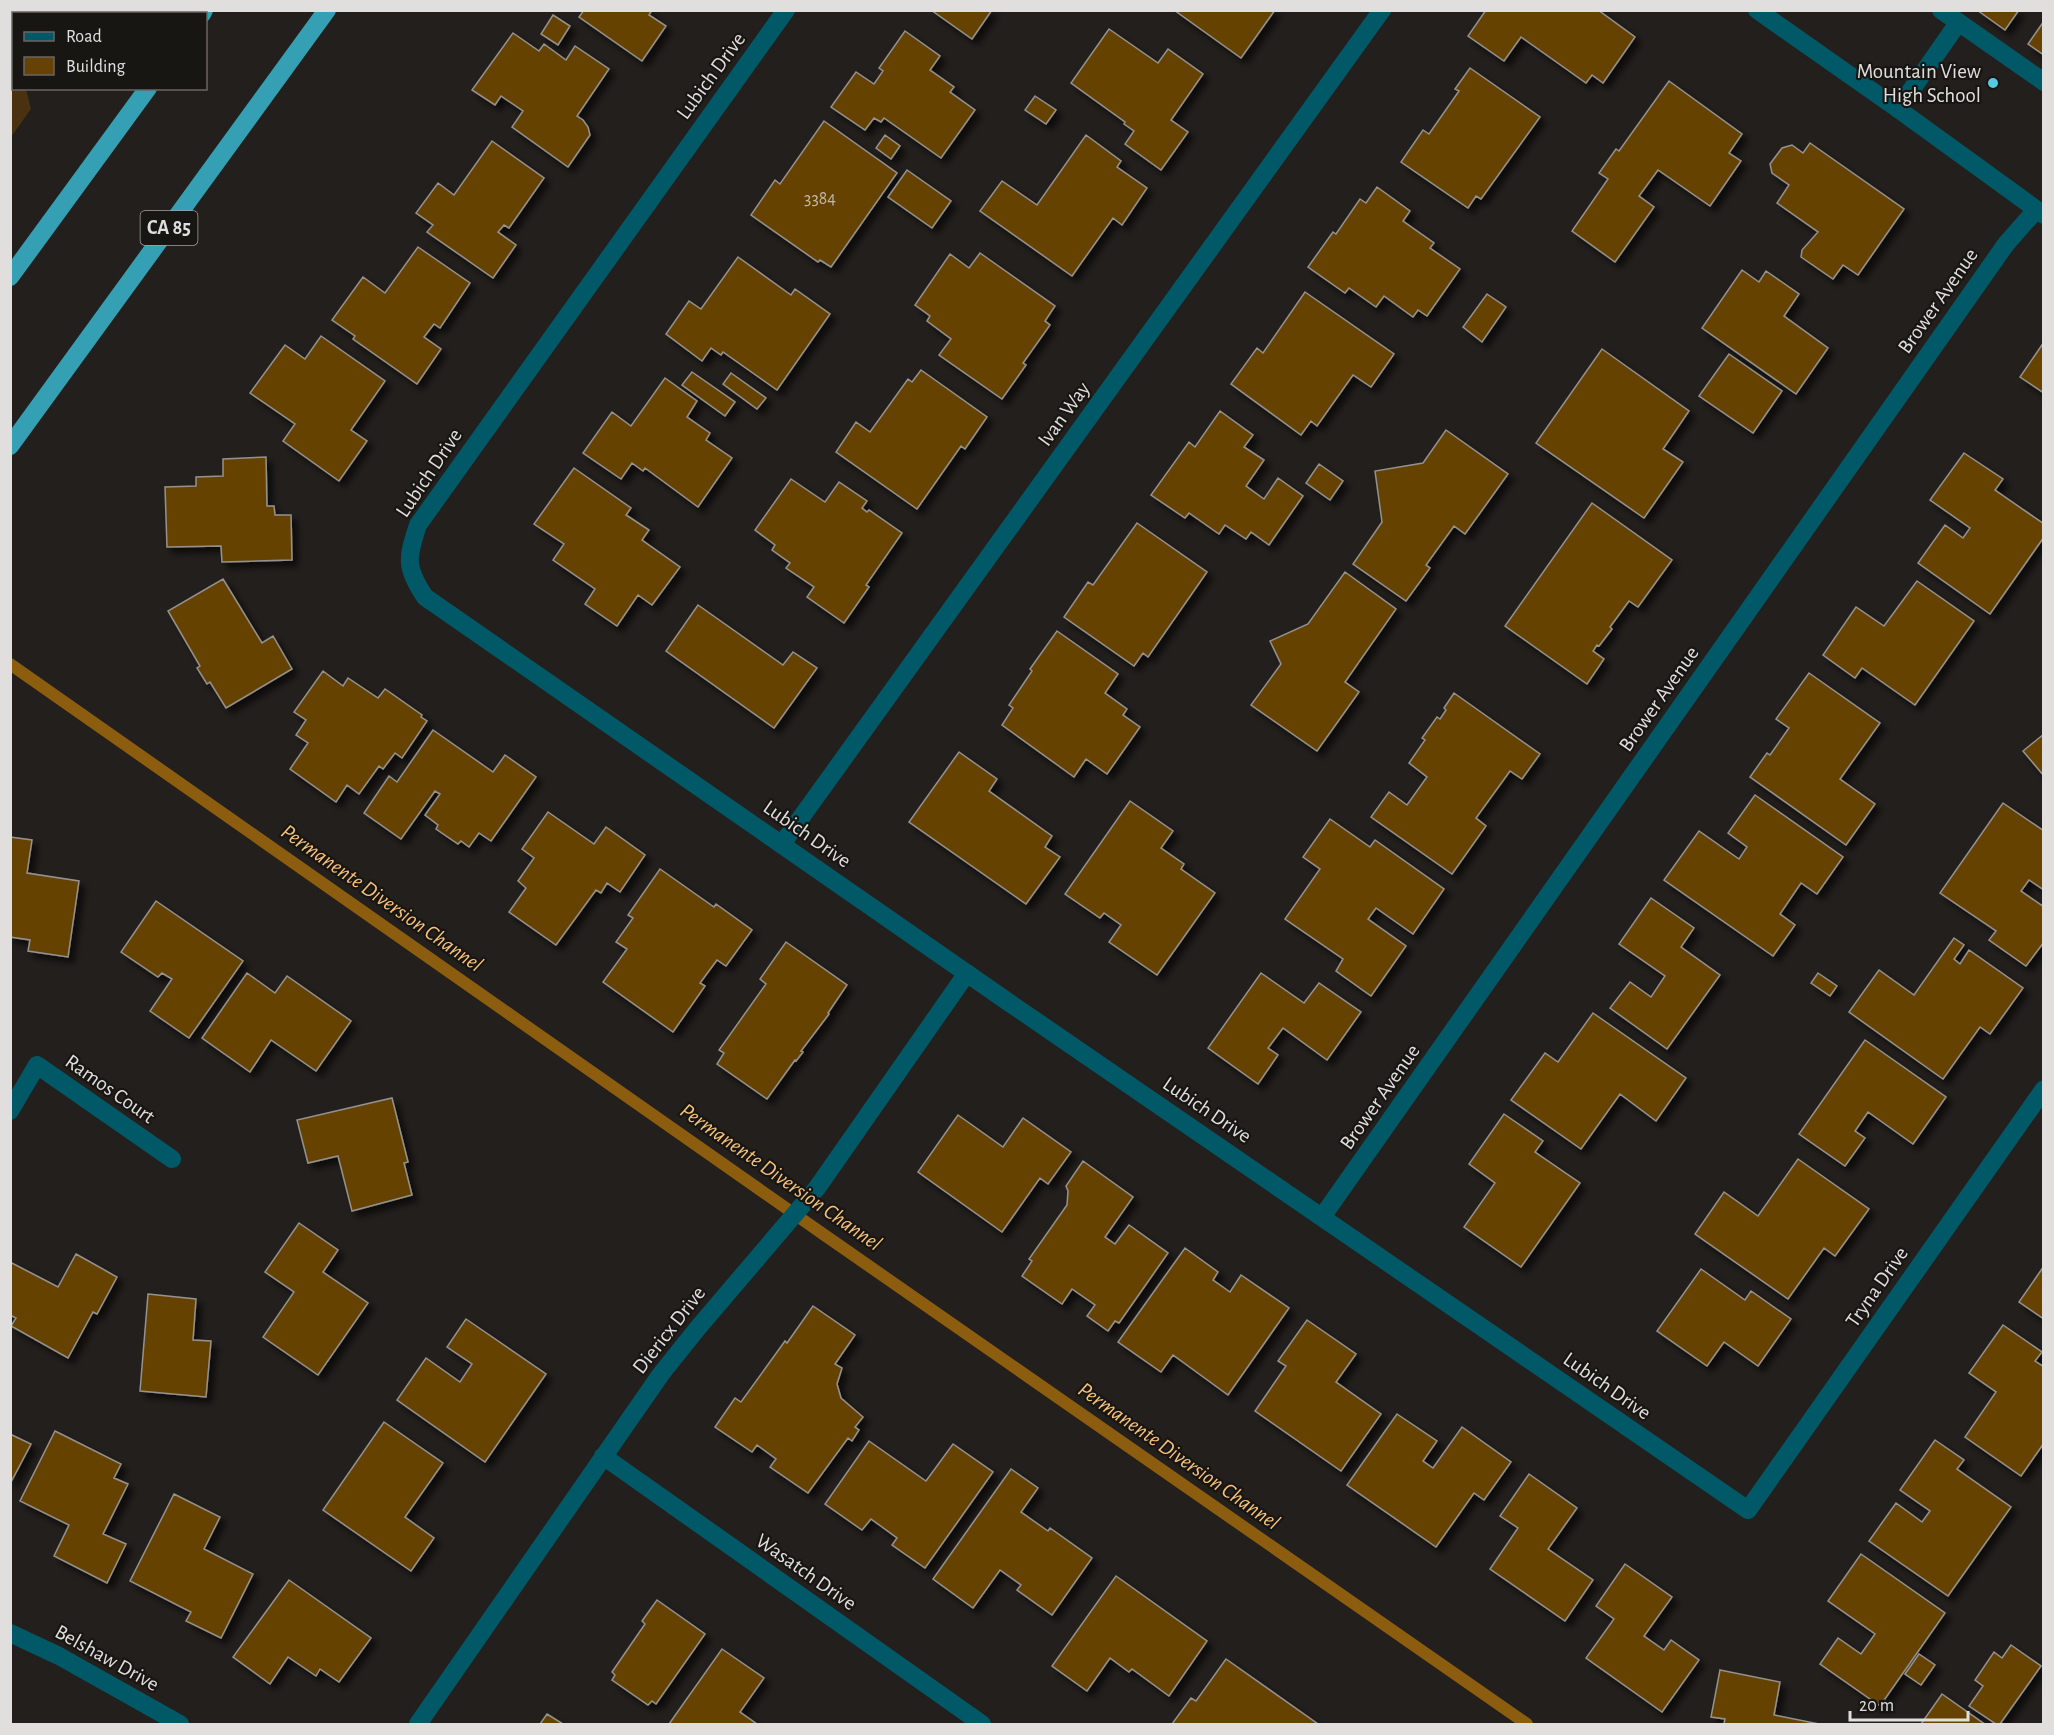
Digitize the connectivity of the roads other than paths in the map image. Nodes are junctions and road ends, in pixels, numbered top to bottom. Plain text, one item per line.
1 (327, 10) edge
2 (786, 10) edge
3 (1382, 10) edge
4 (1757, 10) edge
5 (1941, 10) edge
6 (1958, 22) junction
7 (2043, 82) edge
8 (147, 90) edge
9 (1899, 109) junction
10 (2040, 212) edge
11 (10, 277) edge
12 (10, 446) edge
13 (782, 844) junction
14 (967, 973) junction
15 (2043, 1089) edge
16 (10, 1111) edge
17 (172, 1159) dead end
18 (1322, 1217) junction
19 (603, 1456) junction
20 (1748, 1510) joint
21 (10, 1633) edge
22 (180, 1725) edge
23 (418, 1725) edge
24 (982, 1725) edge

1 - 12 highway, CA 85
2 - 13 street, Lubich Drive
3 - 13 street, Ivan Way
4 - 9 street
5 - 6 street
6 - 7 street
6 - 9 street
8 - 11 highway
9 - 10 street
10 - 18 street, Brower Avenue
13 - 14 street, Lubich Drive
14 - 18 street, Lubich Drive
14 - 19 street, Diericx Drive
15 - 20 street, Tryna Drive
16 - 17 street, Ramos Court
18 - 20 street, Lubich Drive
19 - 23 street, Diericx Drive
19 - 24 street, Wasatch Drive
21 - 22 street, Belshaw Drive

